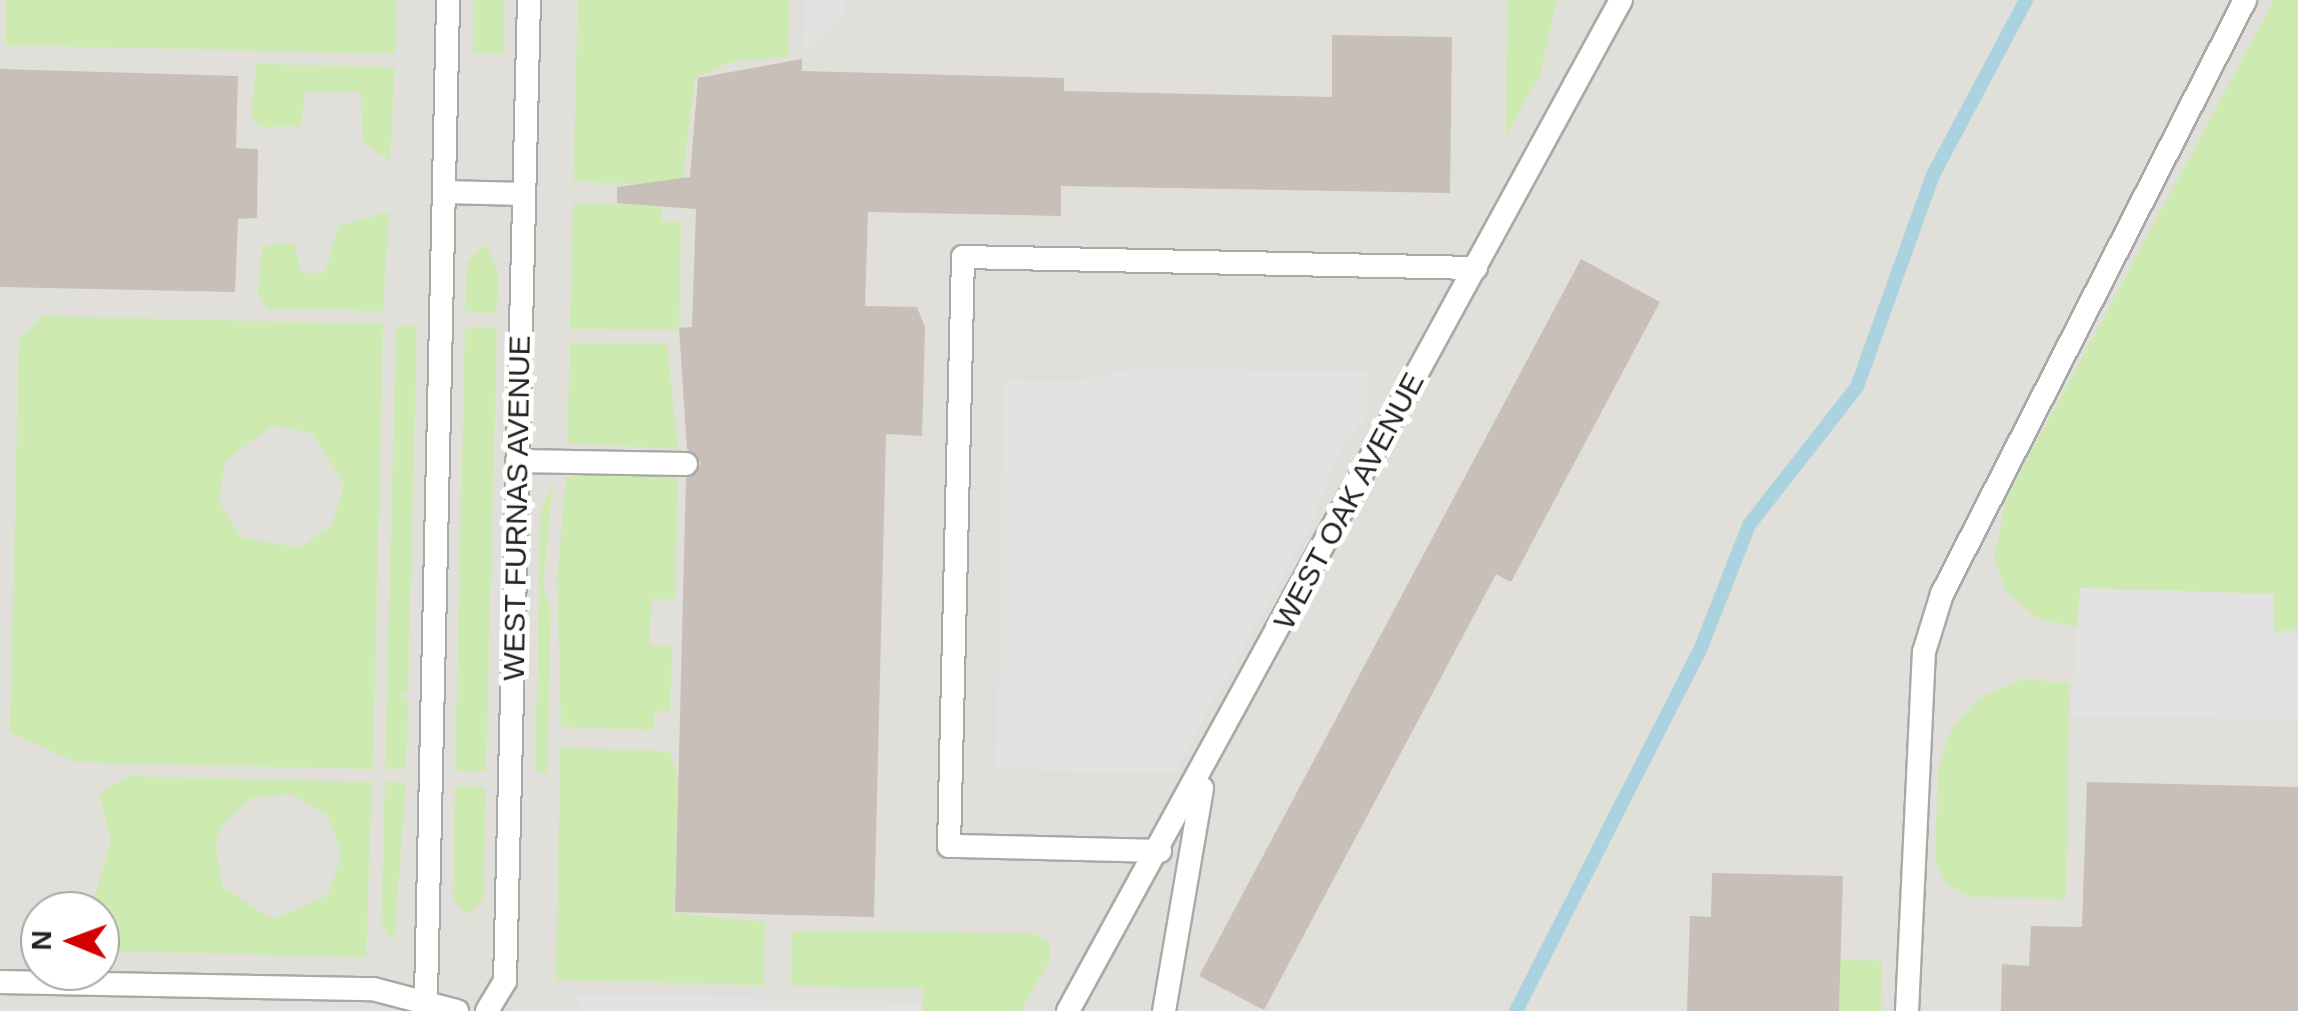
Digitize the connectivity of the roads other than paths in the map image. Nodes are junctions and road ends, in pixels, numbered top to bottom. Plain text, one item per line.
1 (448, 0) edge
2 (529, 0) edge
3 (1622, 0) edge
4 (2245, 0) edge
5 (444, 192) junction
6 (524, 194) junction
7 (1476, 268) junction
8 (517, 461) junction
9 (686, 464) dead end
10 (1206, 766) junction
11 (1160, 851) junction
12 (0, 982) edge
13 (426, 996) junction
14 (1072, 1007) edge
15 (457, 1011) edge
16 (487, 1011) edge
17 (1164, 1011) edge
18 (1908, 1011) edge

1 - 5 lane
2 - 6 lane, WEST FURNAS AVENUE
3 - 7 lane, WEST OAK AVENUE
4 - 18 lane
5 - 6 lane
5 - 13 lane
6 - 8 lane, WEST FURNAS AVENUE
7 - 10 lane, WEST OAK AVENUE
7 - 11 lane
8 - 9 lane
8 - 16 lane, WEST FURNAS AVENUE
10 - 11 lane, WEST OAK AVENUE
10 - 17 lane
11 - 14 lane, WEST OAK AVENUE
12 - 13 lane
13 - 15 lane

